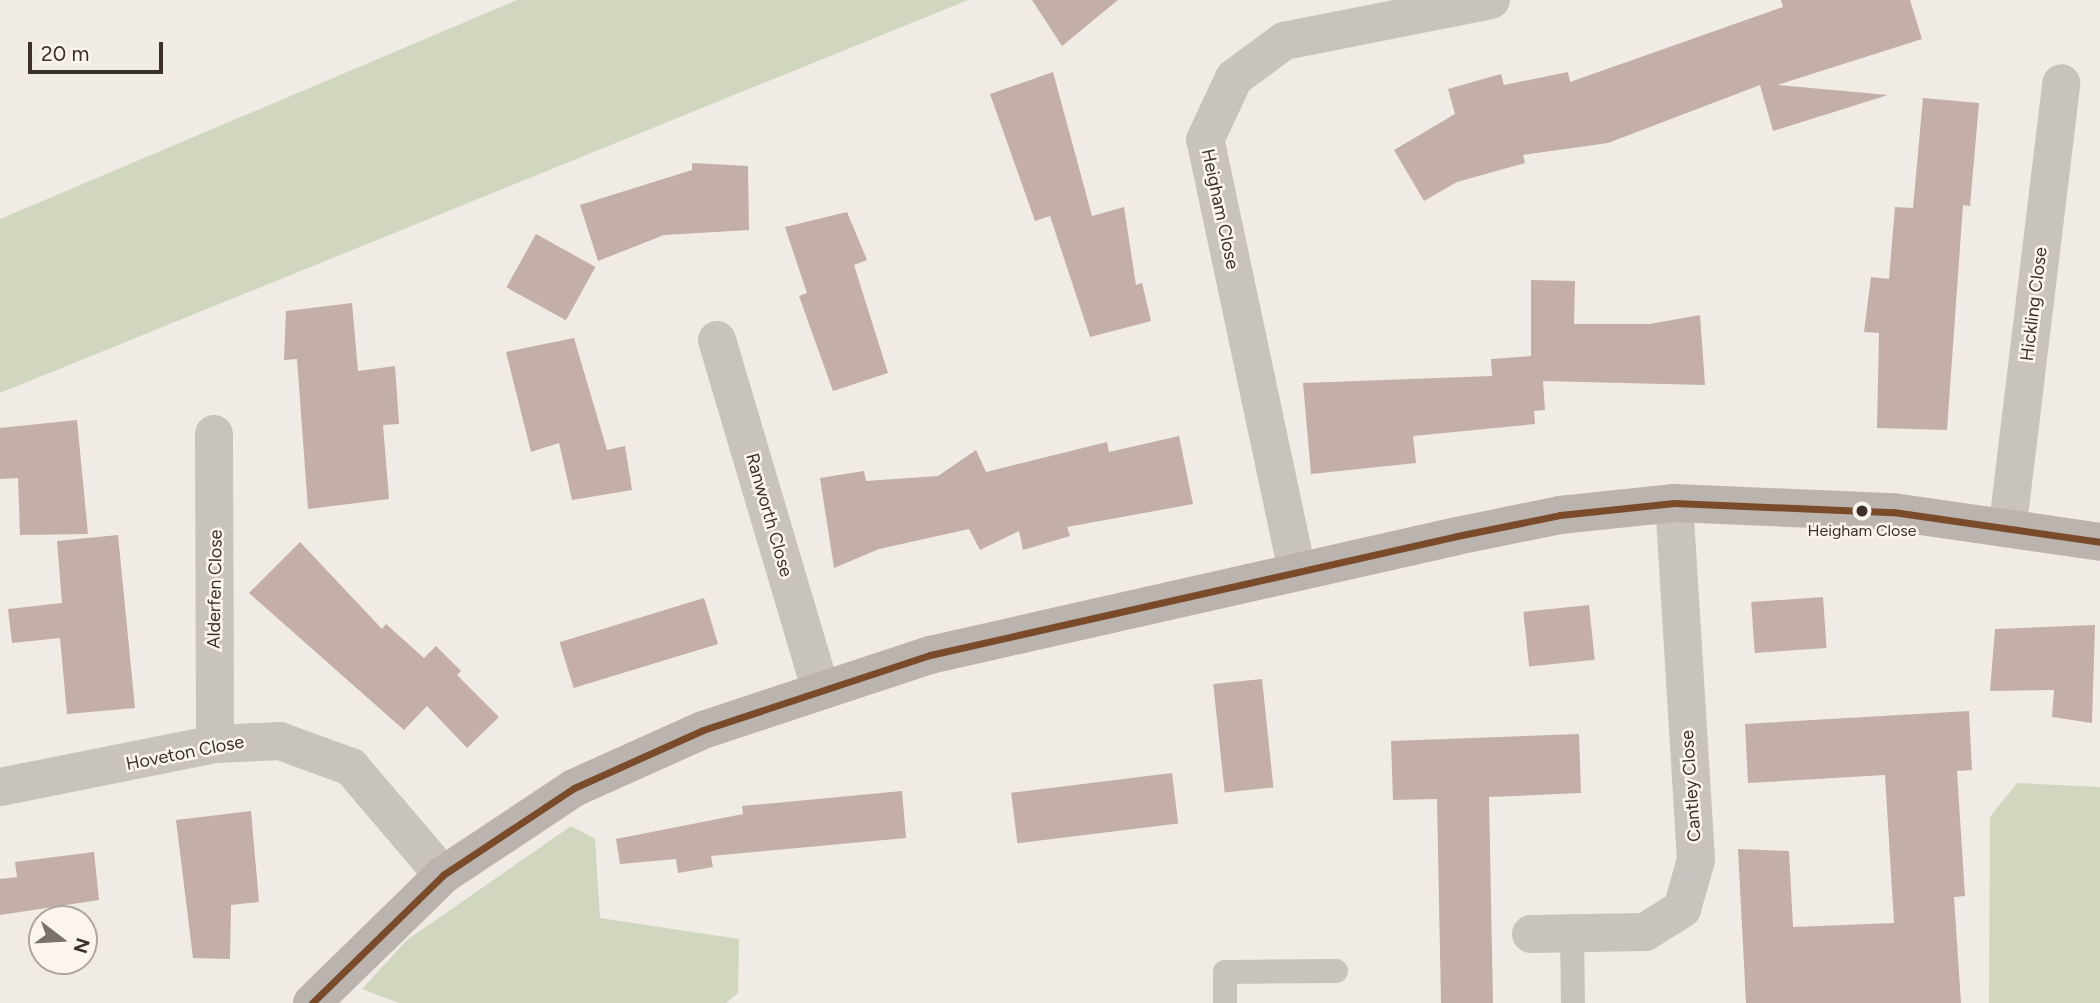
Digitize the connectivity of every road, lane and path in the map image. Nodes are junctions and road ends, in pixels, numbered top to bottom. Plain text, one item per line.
1 (1491, 0) edge
2 (2061, 83) dead end
3 (717, 340) dead end
4 (214, 434) dead end
5 (1674, 503) junction
6 (2008, 524) junction
7 (2100, 542) edge
8 (1297, 571) junction
9 (821, 690) junction
10 (215, 744) junction
11 (0, 787) edge
12 (443, 875) junction
13 (1572, 933) junction
14 (1531, 934) dead end
15 (1336, 971) dead end
16 (312, 1003) edge
17 (1225, 1003) edge
18 (1573, 1003) edge

1 - 8 street, Heigham Close
2 - 6 street, Hickling Close
3 - 9 street, Ranworth Close
4 - 10 street, Alderfen Close
5 - 6 street
5 - 8 street
5 - 13 street, Cantley Close
6 - 7 street
8 - 9 street
9 - 12 street
10 - 11 street, Hoveton Close
10 - 12 street, Hoveton Close
12 - 16 street
13 - 14 street, Cantley Close
13 - 18 lane
15 - 17 lane

